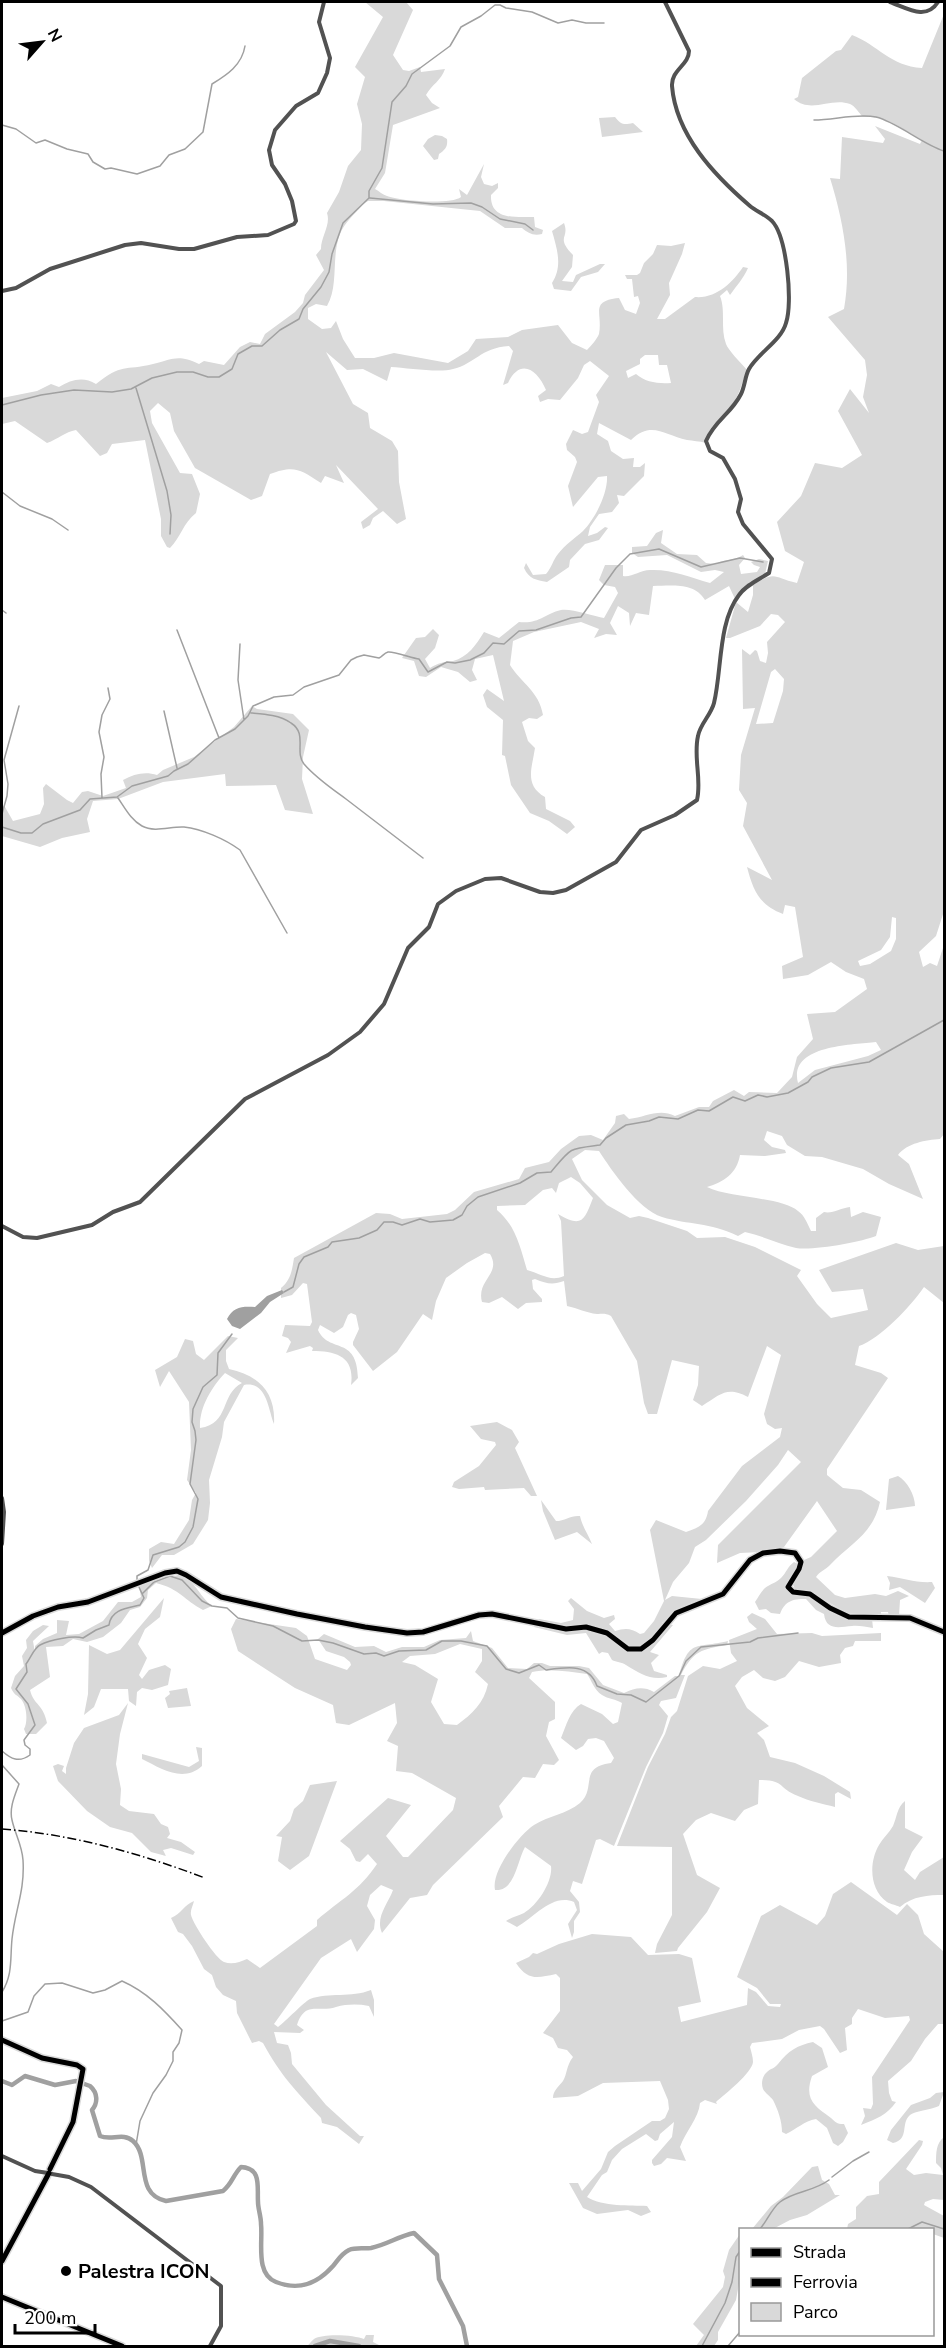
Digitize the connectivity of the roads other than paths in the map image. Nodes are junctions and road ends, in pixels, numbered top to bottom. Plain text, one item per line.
1 (324, 2) edge
2 (665, 2) edge
3 (890, 2) edge
4 (938, 2) edge
5 (2, 291) edge
6 (2, 1226) edge
7 (2, 1498) edge
8 (2, 1544) edge
9 (945, 1632) edge
10 (2, 1633) edge
11 (2, 2040) edge
12 (2, 2156) edge
13 (52, 2171) junction
14 (39, 2172) junction
15 (45, 2181) junction
16 (2, 2261) edge
17 (2, 2296) edge
18 (122, 2346) edge
19 (210, 2346) edge

1 - 5 street
2 - 6 street
3 - 4 street
7 - 8 street
9 - 10 main road
11 - 13 main road
12 - 14 street
13 - 14 street
13 - 15 main road
13 - 19 street
14 - 15 street
15 - 16 main road
17 - 18 main road

